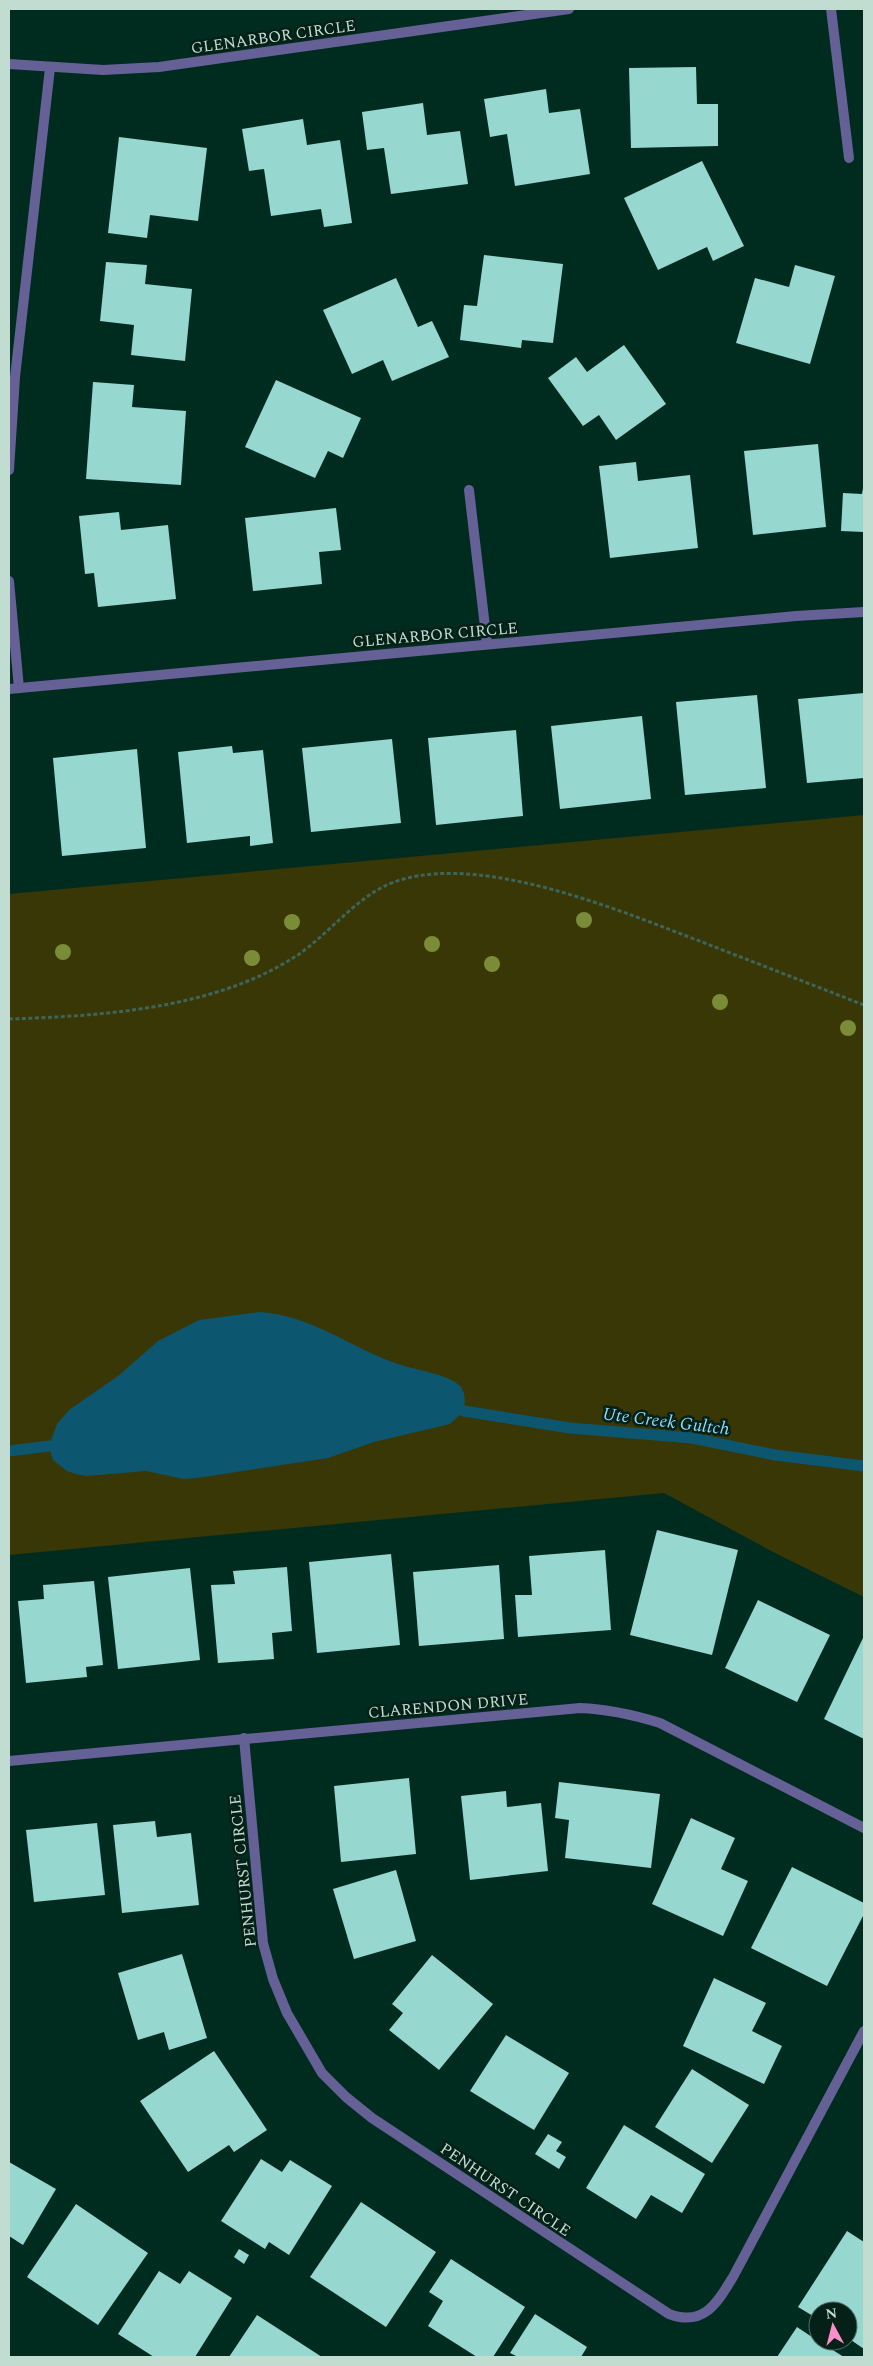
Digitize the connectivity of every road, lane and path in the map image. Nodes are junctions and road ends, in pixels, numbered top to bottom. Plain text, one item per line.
1 (570, 9) edge
2 (831, 9) edge
3 (9, 64) edge
4 (50, 68) junction
5 (849, 158) dead end
6 (9, 470) edge
7 (469, 490) dead end
8 (9, 582) edge
9 (864, 612) edge
10 (487, 644) junction
11 (14, 689) edge
12 (864, 1005) edge
13 (9, 1019) edge
14 (244, 1738) junction
15 (9, 1761) edge
16 (864, 1828) edge
17 (864, 2031) edge

1 - 4 street, GLENARBOR CIRCLE
2 - 5 street
3 - 4 street, GLENARBOR CIRCLE
4 - 6 street
7 - 10 street
8 - 11 street
9 - 10 street, GLENARBOR CIRCLE
10 - 11 street, GLENARBOR CIRCLE
12 - 13 path
14 - 15 street, CLARENDON DRIVE
14 - 16 street, CLARENDON DRIVE
14 - 17 street, PENHURST CIRCLE

